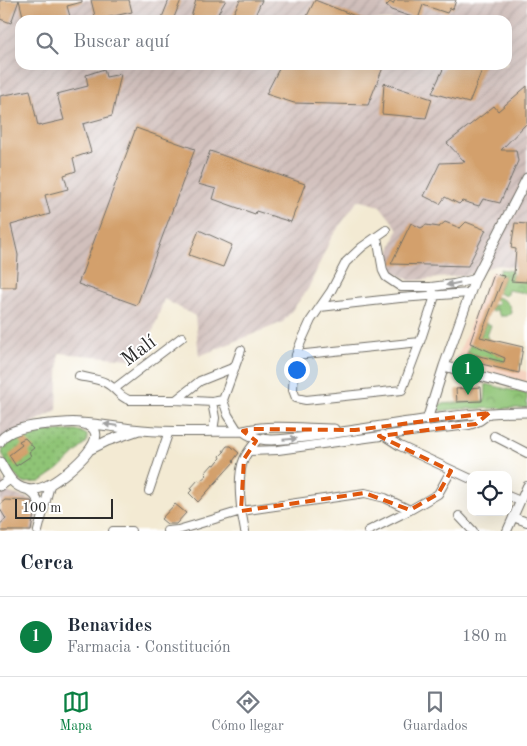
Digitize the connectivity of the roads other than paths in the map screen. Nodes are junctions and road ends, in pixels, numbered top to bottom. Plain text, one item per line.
1 (527, 178) edge
2 (386, 230) dead end
3 (377, 237) junction
4 (475, 279) junction
5 (401, 287) junction
6 (431, 287) junction
7 (469, 293) junction
8 (435, 296) junction
9 (400, 298) junction
10 (320, 307) junction
11 (182, 337) dead end
12 (420, 342) junction
13 (240, 350) dead end
14 (296, 355) junction
15 (444, 366) junction
16 (234, 367) junction
17 (79, 376) dead end
18 (114, 389) junction
19 (527, 390) edge
20 (176, 400) junction
21 (223, 400) junction
22 (212, 402) junction
23 (527, 412) edge
24 (489, 413) junction
25 (228, 415) junction
26 (215, 418) junction
27 (427, 420) junction
28 (80, 423) junction
29 (141, 430) junction
30 (355, 430) junction
31 (425, 430) junction
32 (169, 431) junction
33 (213, 431) junction
34 (241, 431) junction
35 (383, 435) junction
36 (494, 436) dead end
37 (2, 438) edge
38 (258, 439) junction
39 (91, 449) junction
40 (249, 451) junction
41 (527, 453) edge
42 (0, 462) edge
43 (451, 471) junction
44 (467, 477) edge
45 (10, 479) junction
46 (50, 484) junction
47 (0, 486) edge
48 (527, 486) edge
49 (28, 490) junction
50 (149, 491) dead end
51 (512, 498) edge
52 (520, 501) junction
53 (43, 510) junction
54 (410, 510) junction
55 (241, 511) junction
56 (459, 516) dead end
57 (513, 517) junction
58 (527, 522) edge
59 (38, 531) edge
60 (113, 531) edge
61 (132, 531) edge
62 (167, 531) edge
63 (245, 531) edge
64 (368, 531) edge
65 (473, 531) edge
66 (507, 531) edge

1 - 4 street
2 - 3 street
3 - 5 street
3 - 10 street
4 -> 6 street
4 - 7 street
5 - 6 street
5 - 9 street
6 - 8 street
7 - 8 street
7 - 15 street
8 - 9 street
8 - 12 street
9 - 10 street
10 - 14 street
11 - 18 street, Malí
12 - 14 street
12 - 14 street
13 - 16 street
15 - 19 street
15 - 27 street
16 - 20 street
16 - 21 street
17 - 18 street
18 - 20 street
20 - 22 street
21 - 22 street
21 - 25 street
22 - 26 street
23 - 24 street
24 - 27 street
24 - 31 street
25 - 26 street
25 - 34 street
26 - 33 street
27 - 30 street
27 - 31 street
29 -> 28 street
28 - 37 street
28 - 39 street
29 - 32 street
29 - 39 street
30 - 34 street
38 -> 30 street
31 - 35 street
32 - 33 street
32 - 50 street
33 - 34 street
34 - 38 street
35 - 40 street
35 - 43 street
36 - 41 street
38 - 40 street
39 - 46 street
40 - 55 street
42 - 45 street
43 - 44 street
43 - 54 street
45 - 47 street
45 - 49 street
46 - 49 street
46 - 53 street
48 - 52 street
49 - 53 street
51 - 52 street
52 - 57 street
53 - 59 street
54 - 55 street
54 - 64 street
55 - 62 street
55 - 63 street
56 - 65 street
57 - 58 street
57 - 66 street
60 - 61 street

